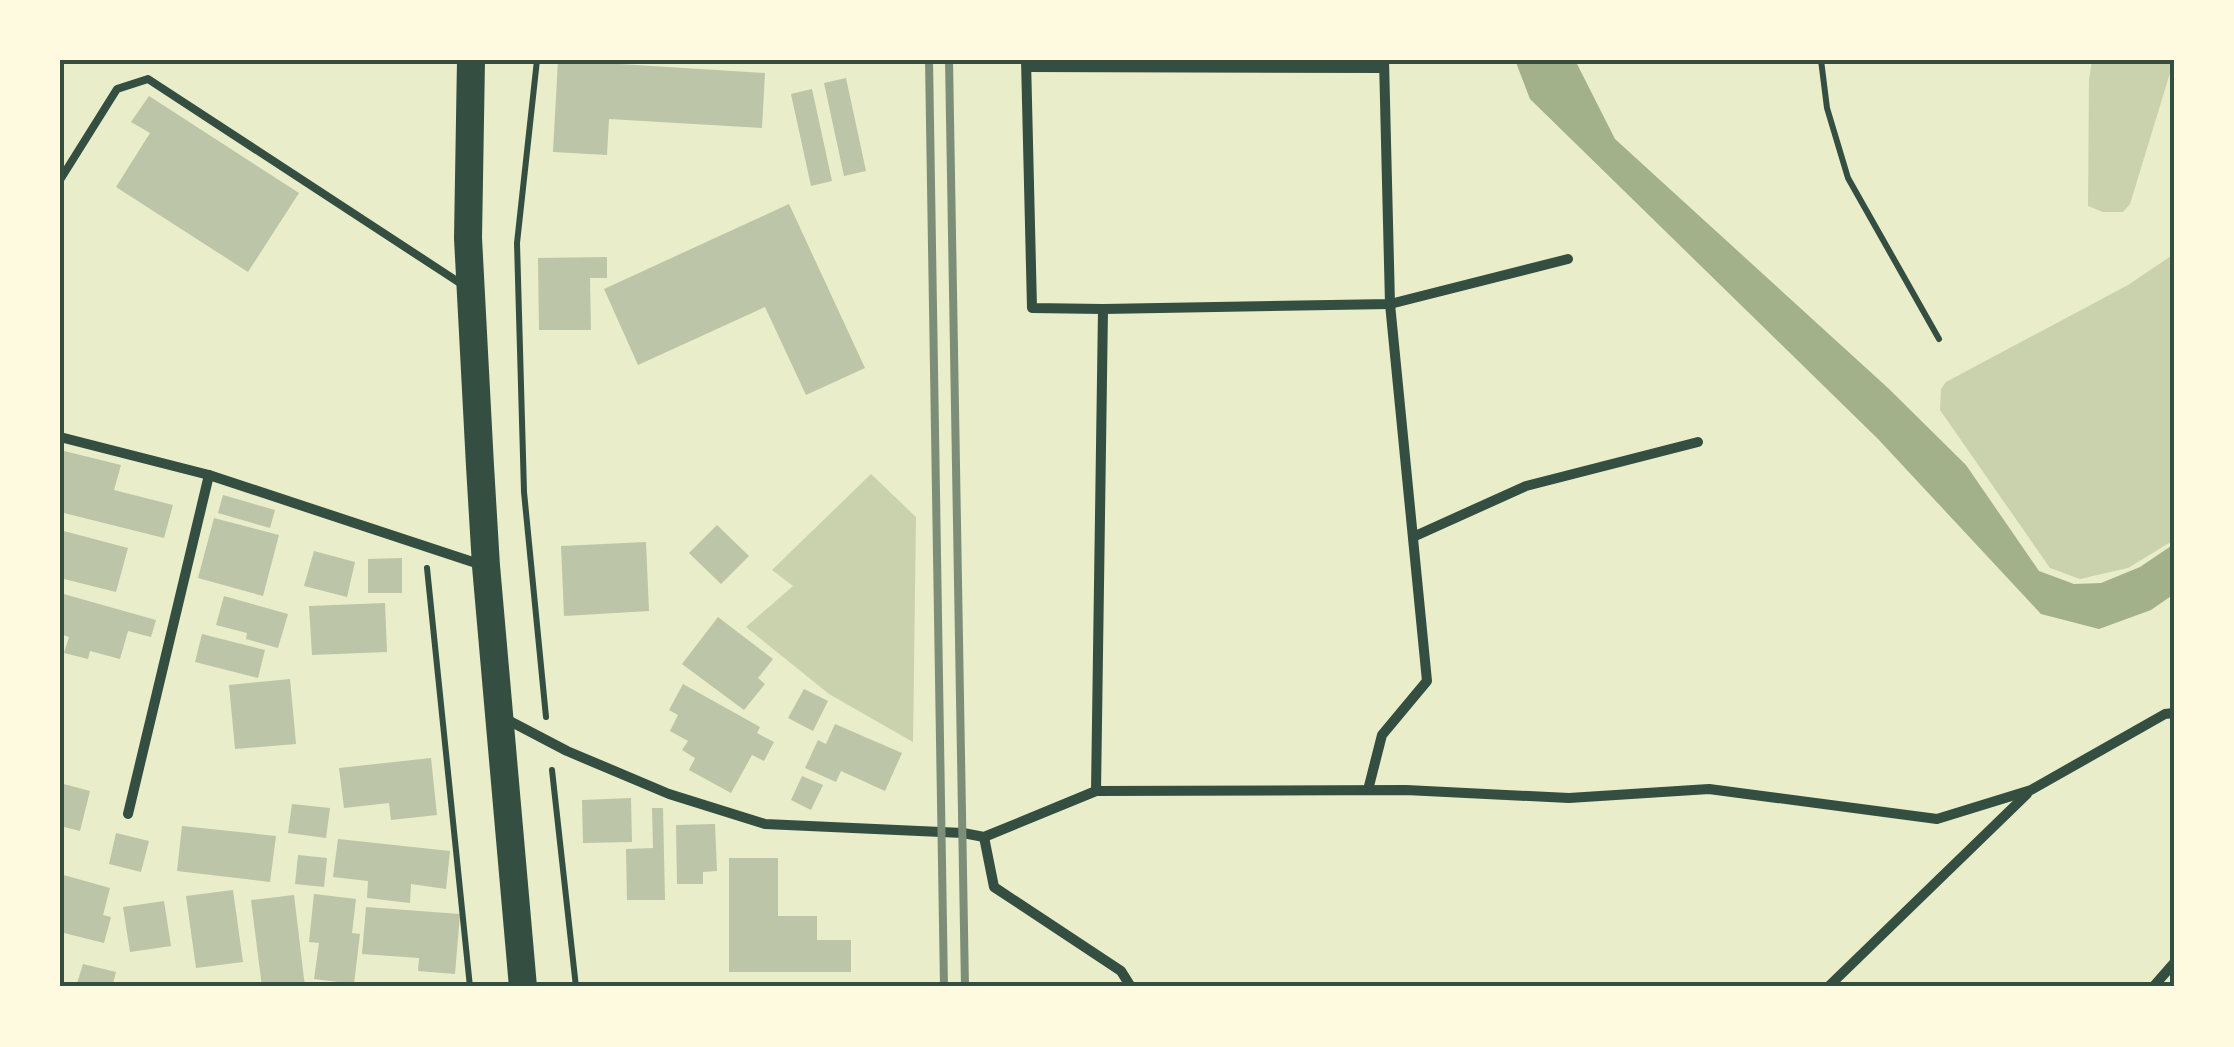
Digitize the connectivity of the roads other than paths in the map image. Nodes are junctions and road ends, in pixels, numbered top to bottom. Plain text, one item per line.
1 (471, 60) edge
2 (1026, 64) edge
3 (1384, 64) edge
4 (60, 180) edge
5 (1568, 259) dead end
6 (471, 290) junction
7 (1390, 304) junction
8 (1103, 309) junction
9 (60, 436) edge
10 (1698, 442) dead end
11 (209, 476) junction
12 (1413, 537) junction
13 (486, 566) junction
14 (2174, 713) edge
15 (498, 716) junction
16 (1096, 790) junction
17 (1368, 790) junction
18 (2031, 790) junction
19 (128, 814) dead end
20 (984, 837) junction
21 (2174, 963) edge
22 (523, 987) edge
23 (1132, 987) edge
24 (1828, 987) edge
25 (2153, 987) edge

1 - 6 highway
2 - 3 street
2 - 8 street
3 - 7 street
4 - 6 lane
5 - 7 street
6 - 13 highway
7 - 8 street
7 - 12 street
8 - 16 street
9 - 11 street
10 - 12 street
11 - 13 street
11 - 19 street
12 - 17 street
13 - 15 highway
14 - 18 street
15 - 20 street
15 - 22 highway
16 - 17 street
16 - 20 street
17 - 18 street
18 - 24 street
20 - 23 street
21 - 25 street

